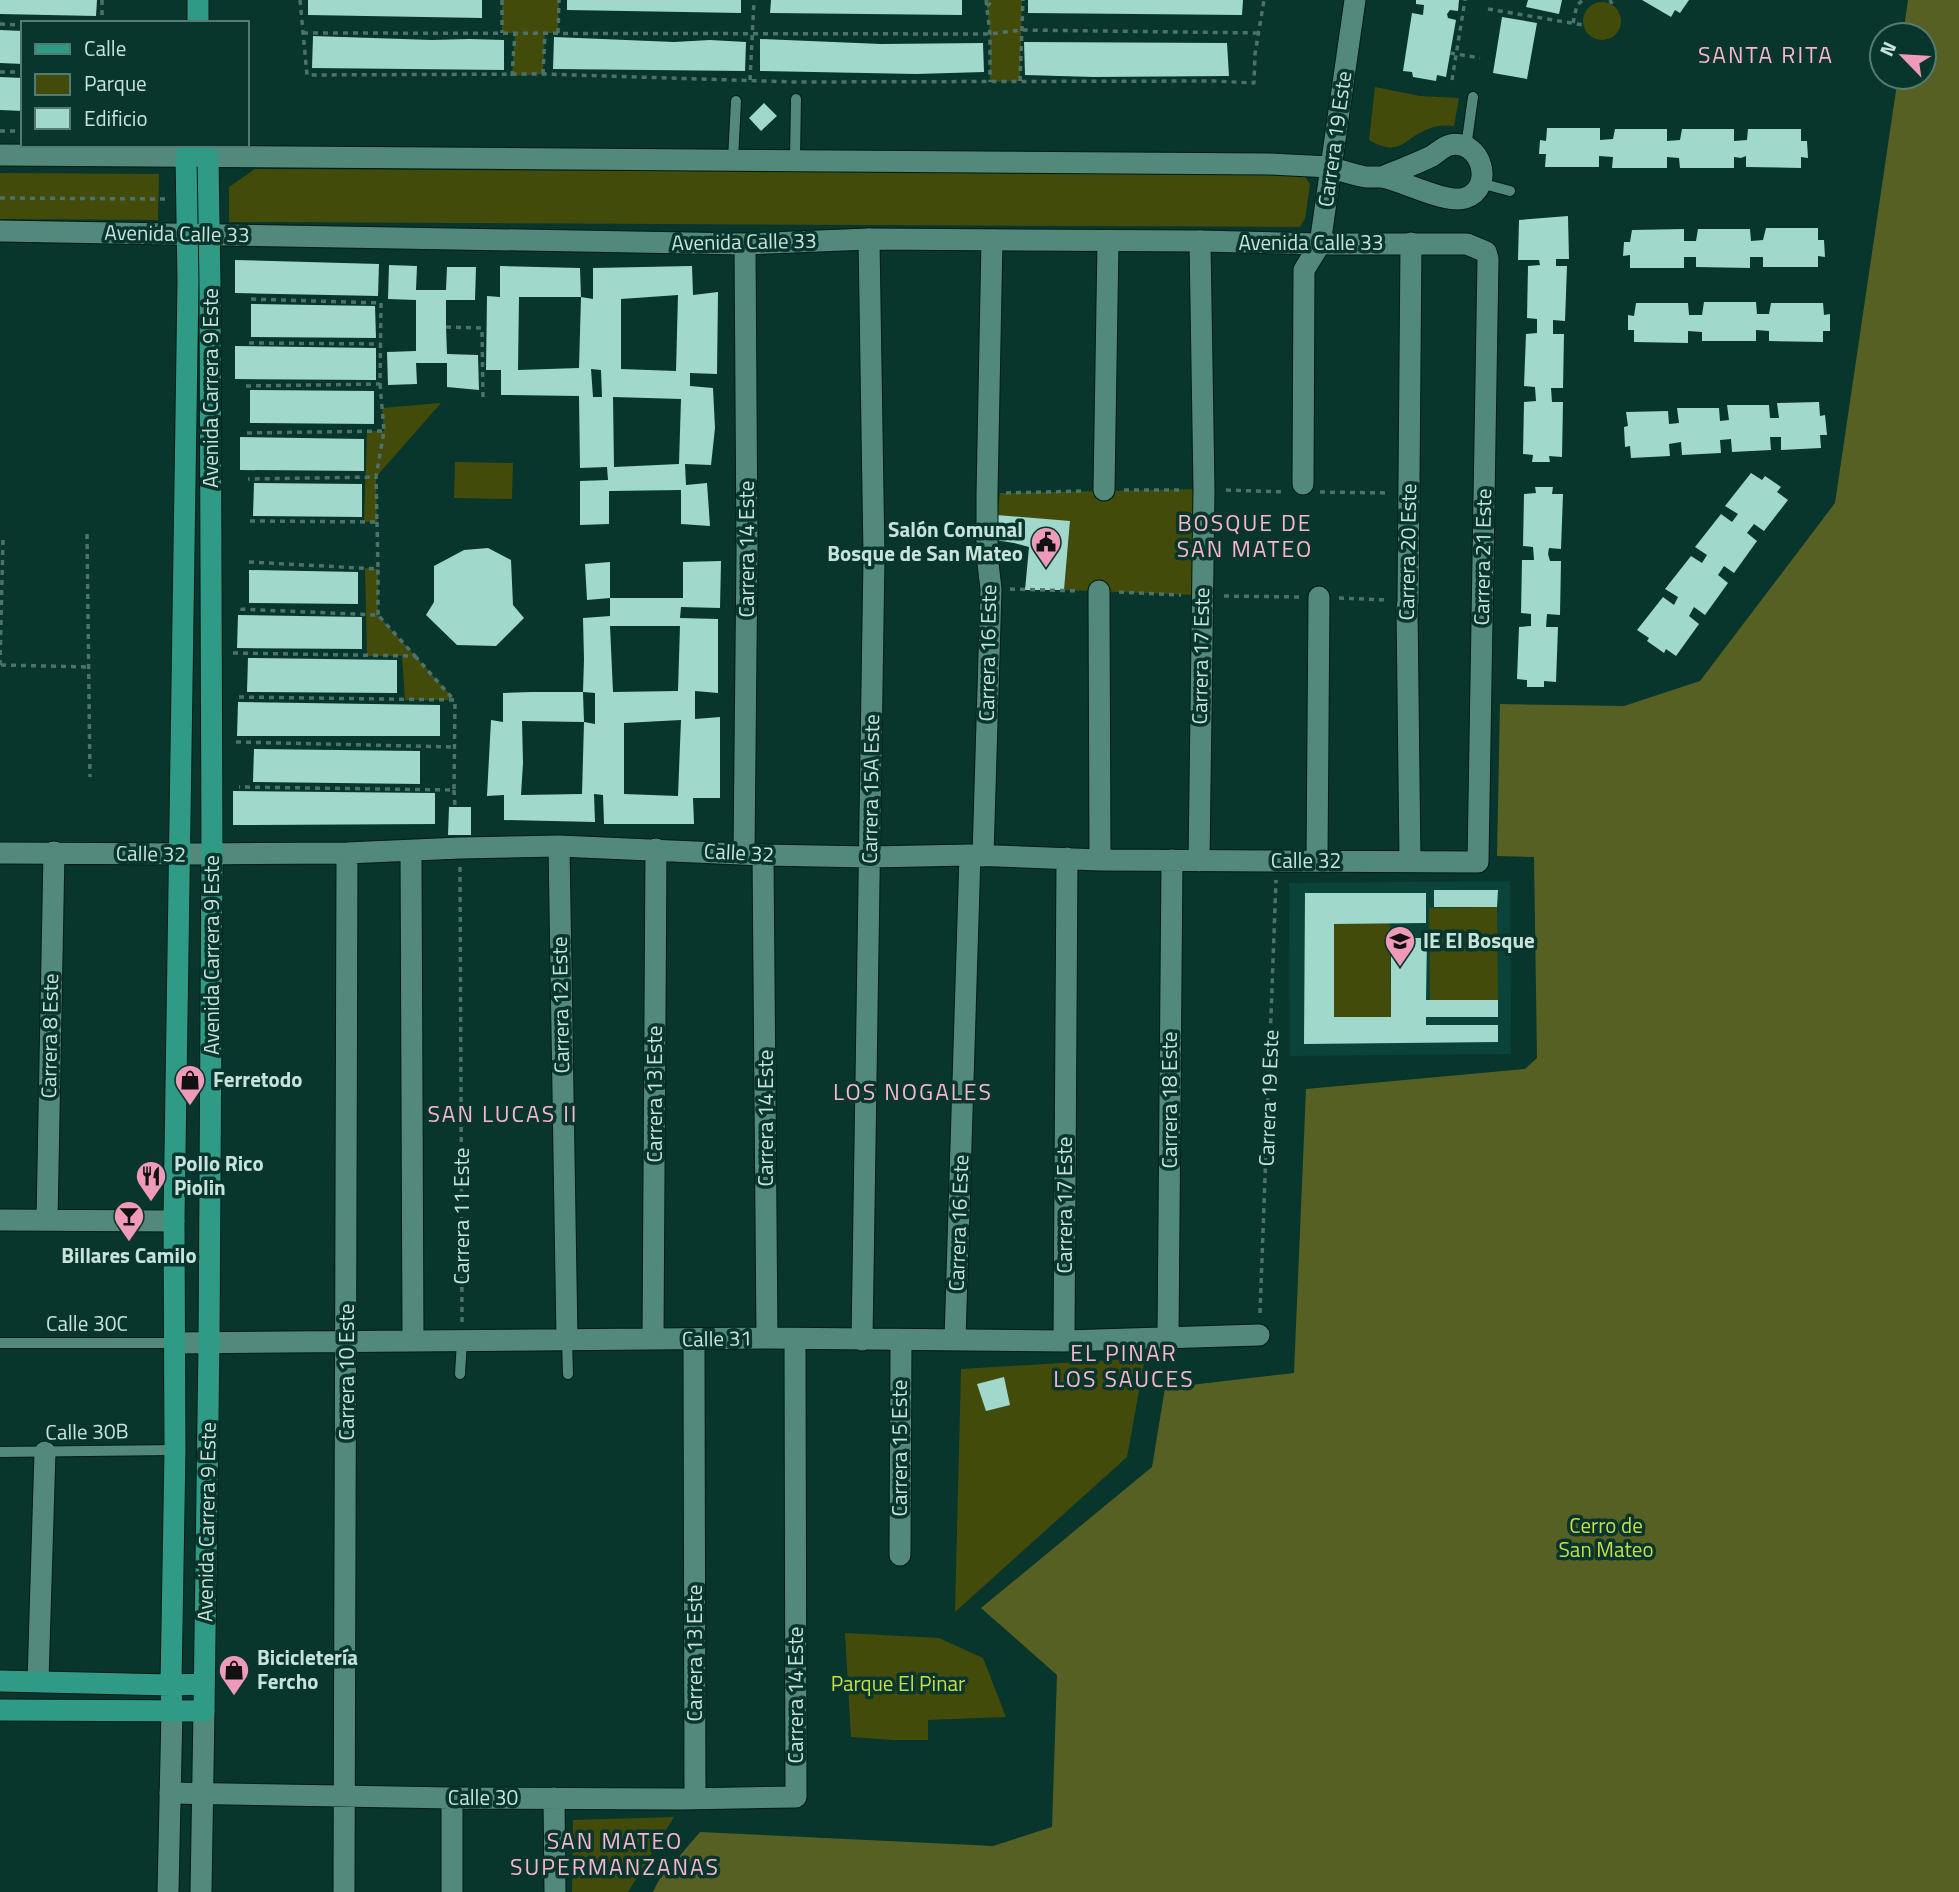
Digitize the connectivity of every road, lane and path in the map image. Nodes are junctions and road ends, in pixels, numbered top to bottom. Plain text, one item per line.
1 (102, 0) edge
2 (198, 0) edge
3 (300, 0) edge
4 (502, 0) edge
5 (559, 0) edge
6 (754, 0) edge
7 (986, 0) edge
8 (994, 0) edge
9 (1023, 0) edge
10 (1264, 0) edge
11 (1355, 0) edge
12 (1465, 0) edge
13 (1575, 0) edge
14 (1583, 0) edge
15 (1577, 5) junction
16 (987, 6) junction
17 (1488, 9) dead end
18 (102, 21) edge
19 (198, 21) edge
20 (1573, 23) junction
21 (0, 24) edge
22 (21, 24) edge
23 (1583, 25) dead end
24 (1021, 30) junction
25 (545, 32) junction
26 (303, 33) junction
27 (502, 33) junction
28 (515, 33) junction
29 (558, 33) junction
30 (752, 33) junction
31 (1259, 33) junction
32 (990, 34) junction
33 (1453, 53) junction
34 (1480, 58) dead end
35 (0, 72) edge
36 (21, 72) edge
37 (543, 74) junction
38 (512, 76) junction
39 (750, 80) junction
40 (1452, 80) dead end
41 (1020, 81) junction
42 (990, 82) junction
43 (1473, 97) dead end
44 (796, 99) dead end
45 (736, 101) dead end
46 (0, 131) edge
47 (21, 131) edge
48 (1466, 147) junction
49 (197, 151) edge
50 (0, 155) edge
51 (733, 159) junction
52 (795, 159) junction
53 (1330, 167) junction
54 (1382, 177) junction
55 (1480, 183) junction
56 (1510, 191) dead end
57 (0, 198) edge
58 (187, 199) junction
59 (0, 232) edge
60 (187, 234) junction
61 (209, 235) junction
62 (869, 239) junction
63 (992, 240) junction
64 (1108, 241) junction
65 (1200, 241) junction
66 (1411, 243) junction
67 (745, 244) junction
68 (1320, 244) junction
69 (1486, 252) joint
70 (247, 299) dead end
71 (446, 327) dead end
72 (249, 342) dead end
73 (381, 344) junction
74 (380, 384) junction
75 (246, 386) dead end
76 (483, 400) dead end
77 (384, 431) junction
78 (247, 433) dead end
79 (376, 477) junction
80 (248, 479) dead end
81 (1303, 484) dead end
82 (1104, 490) dead end
83 (250, 521) dead end
84 (377, 522) junction
85 (87, 534) dead end
86 (3, 539) dead end
87 (249, 562) dead end
88 (379, 569) junction
89 (1099, 591) dead end
90 (1319, 597) dead end
91 (237, 609) dead end
92 (378, 615) junction
93 (233, 653) dead end
94 (415, 656) junction
95 (0, 665) edge
96 (90, 667) junction
97 (239, 697) dead end
98 (454, 700) junction
99 (236, 743) dead end
100 (455, 747) junction
101 (90, 778) dead end
102 (239, 787) dead end
103 (454, 790) junction
104 (455, 807) dead end
105 (559, 846) junction
106 (460, 848) junction
107 (656, 849) junction
108 (411, 851) junction
109 (54, 852) junction
110 (0, 853) edge
111 (347, 853) junction
112 (181, 854) junction
113 (212, 854) junction
114 (754, 854) junction
115 (977, 855) junction
116 (870, 857) junction
117 (1067, 858) junction
118 (1100, 860) junction
119 (1172, 860) junction
120 (1199, 861) junction
121 (1277, 861) junction
122 (1317, 861) junction
123 (1410, 861) junction
124 (1478, 862) joint
125 (0, 1220) edge
126 (47, 1220) junction
127 (174, 1221) junction
128 (1259, 1335) joint
129 (767, 1338) junction
130 (653, 1339) junction
131 (955, 1339) junction
132 (1168, 1339) junction
133 (567, 1340) junction
134 (694, 1340) junction
135 (795, 1340) junction
136 (862, 1340) junction
137 (412, 1341) junction
138 (462, 1341) junction
139 (901, 1341) junction
140 (1064, 1341) junction
141 (347, 1342) junction
142 (0, 1343) edge
143 (174, 1343) junction
144 (209, 1343) junction
145 (460, 1374) dead end
146 (568, 1374) dead end
147 (175, 1450) junction
148 (0, 1452) edge
149 (45, 1452) junction
150 (900, 1555) dead end
151 (0, 1681) edge
152 (38, 1681) junction
153 (204, 1684) junction
154 (171, 1685) junction
155 (0, 1710) edge
156 (172, 1711) junction
157 (204, 1711) junction
158 (170, 1793) junction
159 (201, 1793) junction
160 (345, 1795) junction
161 (796, 1797) joint
162 (452, 1798) junction
163 (554, 1798) junction
164 (695, 1799) junction
165 (168, 1892) edge
166 (201, 1892) edge
167 (344, 1892) edge
168 (452, 1892) edge
169 (555, 1892) edge

1 - 18 path
2 - 19 main road
3 - 26 path
4 - 27 path
5 - 29 path
6 - 30 path
7 - 16 path
8 - 16 path
9 - 24 path
10 - 31 path
11 - 53 street, Carrera 19 Este
12 - 33 path
13 - 15 path
14 - 15 path
15 - 20 path
16 - 32 path
17 - 20 path
20 - 23 path
21 - 22 path
24 - 31 path
24 - 32 path
24 - 41 path
25 - 28 path
25 - 29 path
25 - 37 path
26 - 27 path
26 - 38 path
27 - 28 path
28 - 38 path
29 - 30 path
30 - 32 path
30 - 39 path
31 - 41 path
32 - 42 path
33 - 34 path
33 - 40 path
35 - 36 path
37 - 38 path
37 - 39 path
39 - 42 path
41 - 42 path
43 - 48 lane
44 - 52 lane
45 - 51 lane
46 - 47 path
48 - 54 street
48 - 55 street
49 - 50 street
49 - 51 street
49 - 58 main road, Avenida Carrera 9 Este
49 - 61 main road, Avenida Carrera 9 Este
51 - 52 street
52 - 53 street
53 - 54 street
53 - 68 street, Carrera 19 Este
54 - 55 street
55 - 56 lane
57 - 58 path
58 - 60 main road, Avenida Carrera 9 Este
59 - 60 street, Avenida Calle 33
60 - 61 street, Avenida Calle 33
60 - 112 main road, Avenida Carrera 9 Este
61 - 67 street, Avenida Calle 33
61 - 113 main road, Avenida Carrera 9 Este
62 - 63 street, Avenida Calle 33
62 - 67 street, Avenida Calle 33
62 - 116 street, Carrera 15A Este
63 - 64 street, Avenida Calle 33
63 - 115 street, Carrera 16 Este
64 - 65 street, Avenida Calle 33
64 - 82 street
65 - 68 street, Avenida Calle 33
65 - 120 street, Carrera 17 Este
66 - 68 street, Avenida Calle 33
66 - 69 street, Avenida Calle 33
66 - 123 street, Carrera 20 Este
67 - 114 street, Carrera 14 Este
68 - 81 street, Carrera 19 Este
69 - 124 street, Carrera 21 Este
70 - 73 path
71 - 76 path
72 - 73 path
73 - 74 path
74 - 75 path
74 - 77 path
77 - 78 path
77 - 79 path
79 - 80 path
79 - 84 path
83 - 84 path
84 - 88 path
85 - 96 path
86 - 95 path
87 - 88 path
88 - 92 path
89 - 118 street
90 - 122 street
91 - 92 path
92 - 94 path
93 - 94 path
94 - 98 path
95 - 96 path
96 - 101 path
97 - 98 path
98 - 100 path
99 - 100 path
100 - 103 path
102 - 103 path
103 - 104 path
105 - 106 street, Calle 32
105 - 107 street, Calle 32
105 - 133 street, Carrera 12 Este
106 - 108 street, Calle 32
106 - 138 path, Carrera 11 Este
107 - 114 street, Calle 32
107 - 130 street, Carrera 13 Este
108 - 111 street, Calle 32
108 - 137 street
109 - 110 street, Calle 32
109 - 112 street, Calle 32
109 - 126 street, Carrera 8 Este
111 - 113 street, Calle 32
111 - 141 street, Carrera 10 Este
112 - 113 street, Calle 32
112 - 127 main road, Avenida Carrera 9 Este
113 - 144 main road, Avenida Carrera 9 Este
114 - 116 street, Calle 32
114 - 129 street, Carrera 14 Este
115 - 116 street, Calle 32
115 - 117 street, Calle 32
115 - 131 street, Carrera 16 Este
116 - 136 street, Carrera 15A Este
117 - 118 street, Calle 32
117 - 140 street, Carrera 17 Este
118 - 119 street, Calle 32
119 - 120 street, Calle 32
119 - 132 street, Carrera 18 Este
120 - 121 street, Calle 32
121 - 122 street, Calle 32
121 - 128 path, Carrera 19 Este
122 - 123 street, Calle 32
123 - 124 street, Calle 32
125 - 126 street
126 - 127 street
127 - 143 main road, Avenida Carrera 9 Este
128 - 132 street, Calle 31
129 - 134 street, Calle 31
129 - 135 street, Calle 31
130 - 133 street, Calle 31
130 - 134 street, Calle 31
131 - 139 street, Calle 31
131 - 140 street, Calle 31
132 - 140 street, Calle 31
133 - 138 street, Calle 31
133 - 146 lane, Carrera 12 Este
134 - 164 street, Carrera 13 Este
135 - 136 street, Calle 31
135 - 161 street, Carrera 14 Este
136 - 139 street, Calle 31
137 - 138 street, Calle 31
137 - 141 street, Calle 31
138 - 145 lane
139 - 150 street, Carrera 15 Este
141 - 144 street, Calle 31
141 - 160 street, Carrera 10 Este
142 - 143 lane, Calle 30C
143 - 144 street, Calle 31
143 - 147 main road, Avenida Carrera 9 Este
144 - 153 main road, Avenida Carrera 9 Este
147 - 149 lane, Calle 30B
147 - 154 main road, Avenida Carrera 9 Este
148 - 149 lane, Calle 30B
149 - 152 street
151 - 152 main road
152 - 154 main road
153 - 154 main road
153 - 157 main road, Avenida Carrera 9 Este
154 - 156 main road, Avenida Carrera 9 Este
155 - 156 main road
156 - 157 main road
156 - 158 street, Avenida Carrera 9 Este
157 - 159 street, Avenida Carrera 9 Este
158 - 159 street, Calle 30
158 - 165 street, Avenida Carrera 9 Este
159 - 160 street, Calle 30
159 - 166 street, Avenida Carrera 9 Este
160 - 162 street, Calle 30
160 - 167 street, Carrera 10 Este
161 - 164 street, Calle 30
162 - 163 street, Calle 30
162 - 168 street
163 - 164 street, Calle 30
163 - 169 street

